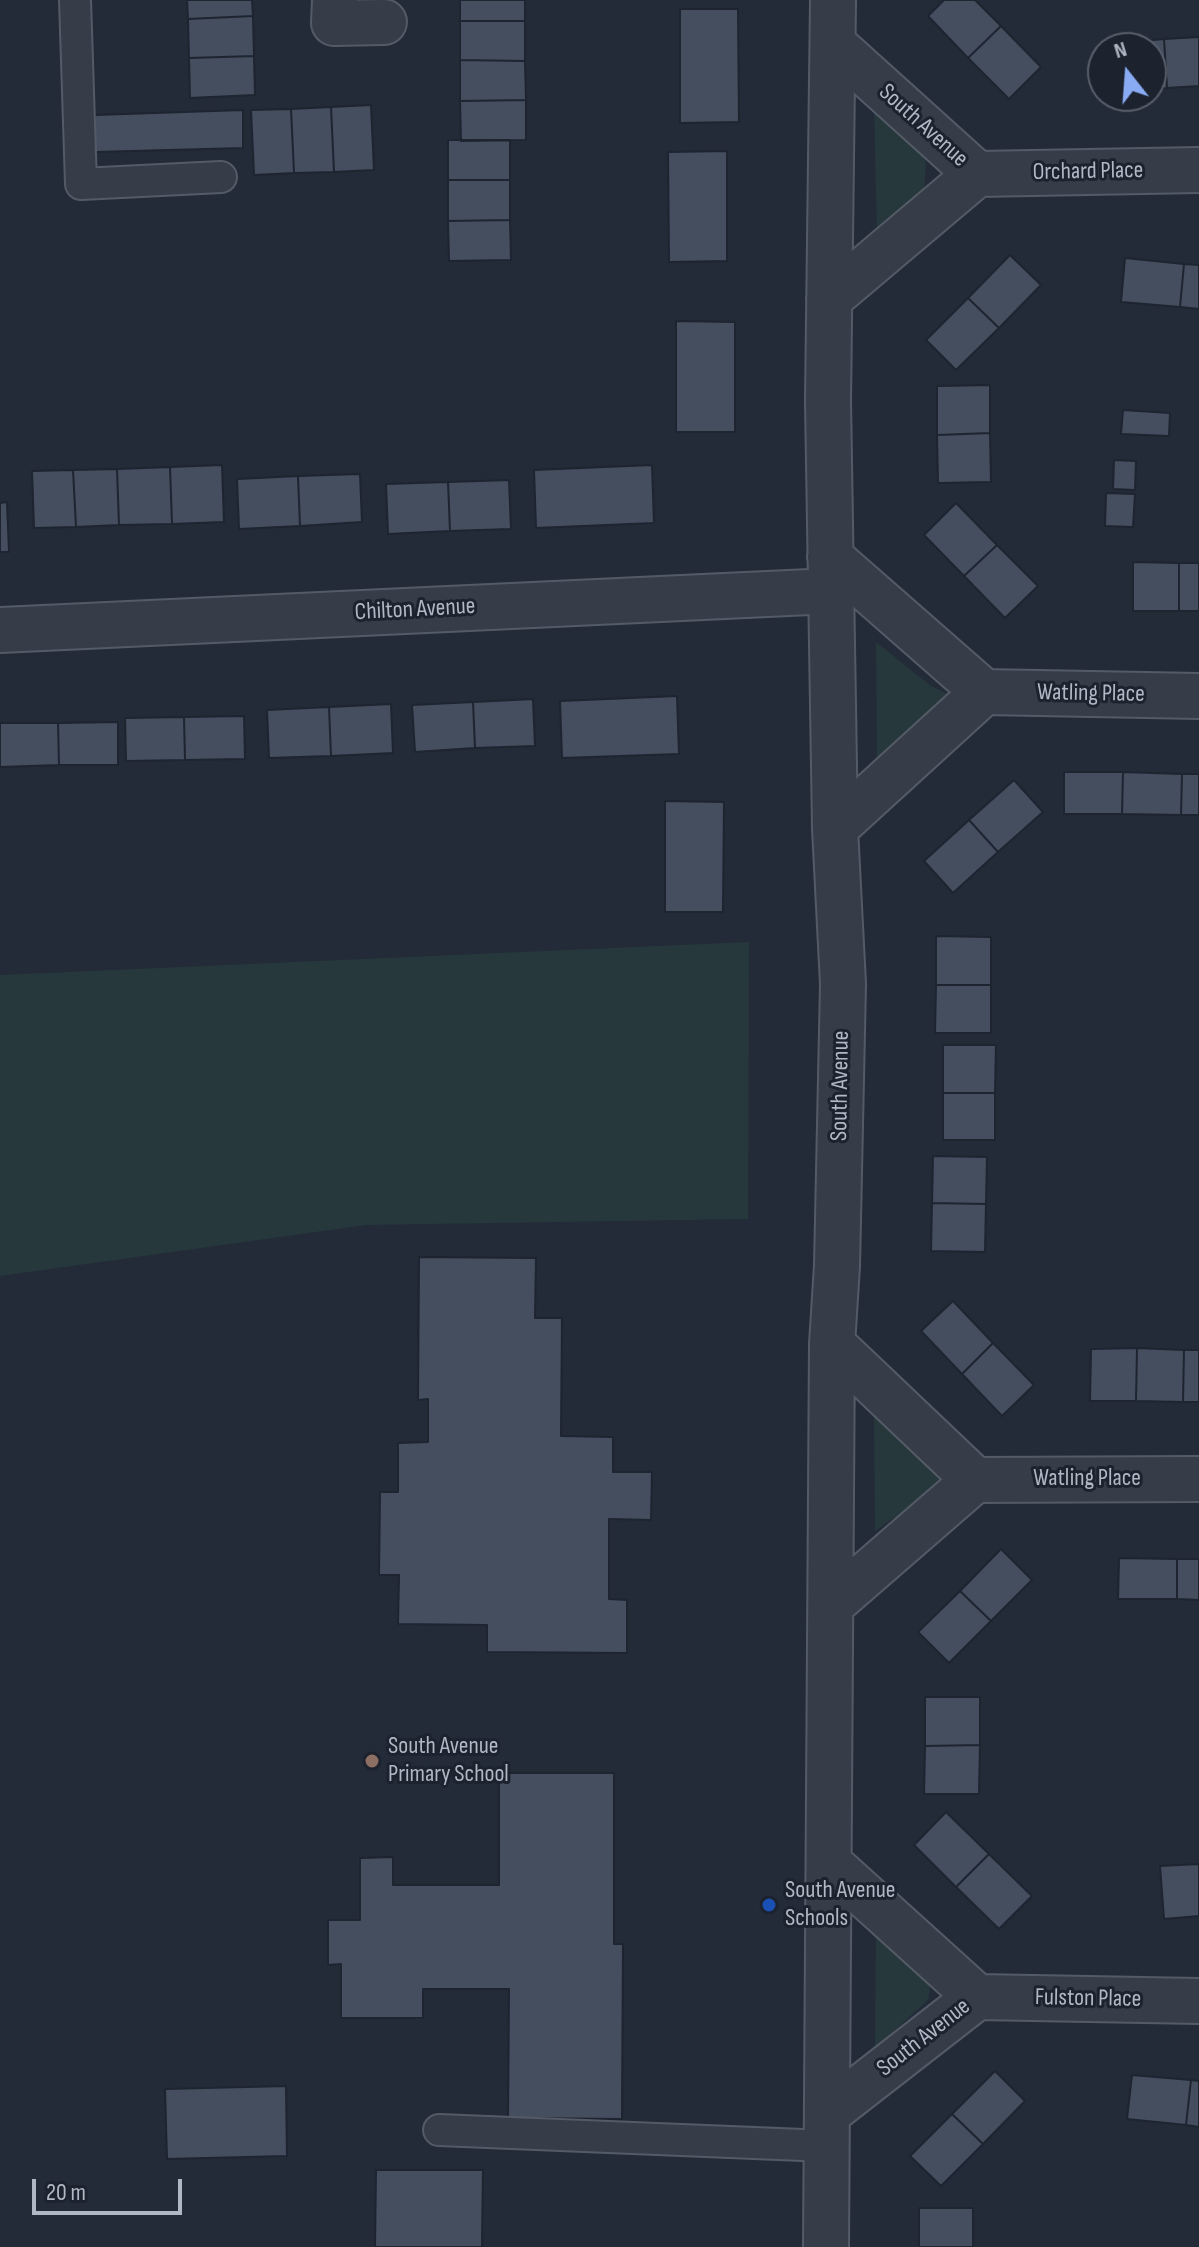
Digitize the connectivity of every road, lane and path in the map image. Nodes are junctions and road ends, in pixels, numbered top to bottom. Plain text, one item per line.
1 (75, 0) edge
2 (335, 0) edge
3 (833, 0) edge
4 (384, 22) dead end
5 (833, 44) junction
6 (1199, 170) edge
7 (977, 174) junction
8 (221, 177) dead end
9 (829, 299) junction
10 (830, 574) junction
11 (0, 630) edge
12 (984, 692) junction
13 (1199, 696) edge
14 (835, 828) junction
15 (832, 1344) junction
16 (1199, 1479) edge
17 (975, 1480) junction
18 (831, 1605) junction
19 (829, 1863) junction
20 (977, 1997) junction
21 (1199, 2001) edge
22 (828, 2129) junction
23 (439, 2130) dead end
24 (826, 2247) edge

1 - 8 lane
2 - 4 street
3 - 5 street, South Avenue
5 - 7 street, South Avenue
5 - 9 street, South Avenue
6 - 7 street, Orchard Place
7 - 9 street, South Avenue
9 - 10 street, South Avenue
10 - 11 street, Chilton Avenue
10 - 12 street
10 - 14 street, South Avenue
12 - 13 street, Watling Place
12 - 14 street
14 - 15 street, South Avenue
15 - 17 street
15 - 18 street, South Avenue
16 - 17 street, Watling Place
17 - 18 street
18 - 19 street, South Avenue
19 - 20 street, South Avenue
19 - 22 street, South Avenue
20 - 21 street, Fulston Place
20 - 22 street, South Avenue
22 - 23 lane
22 - 24 street, South Avenue

